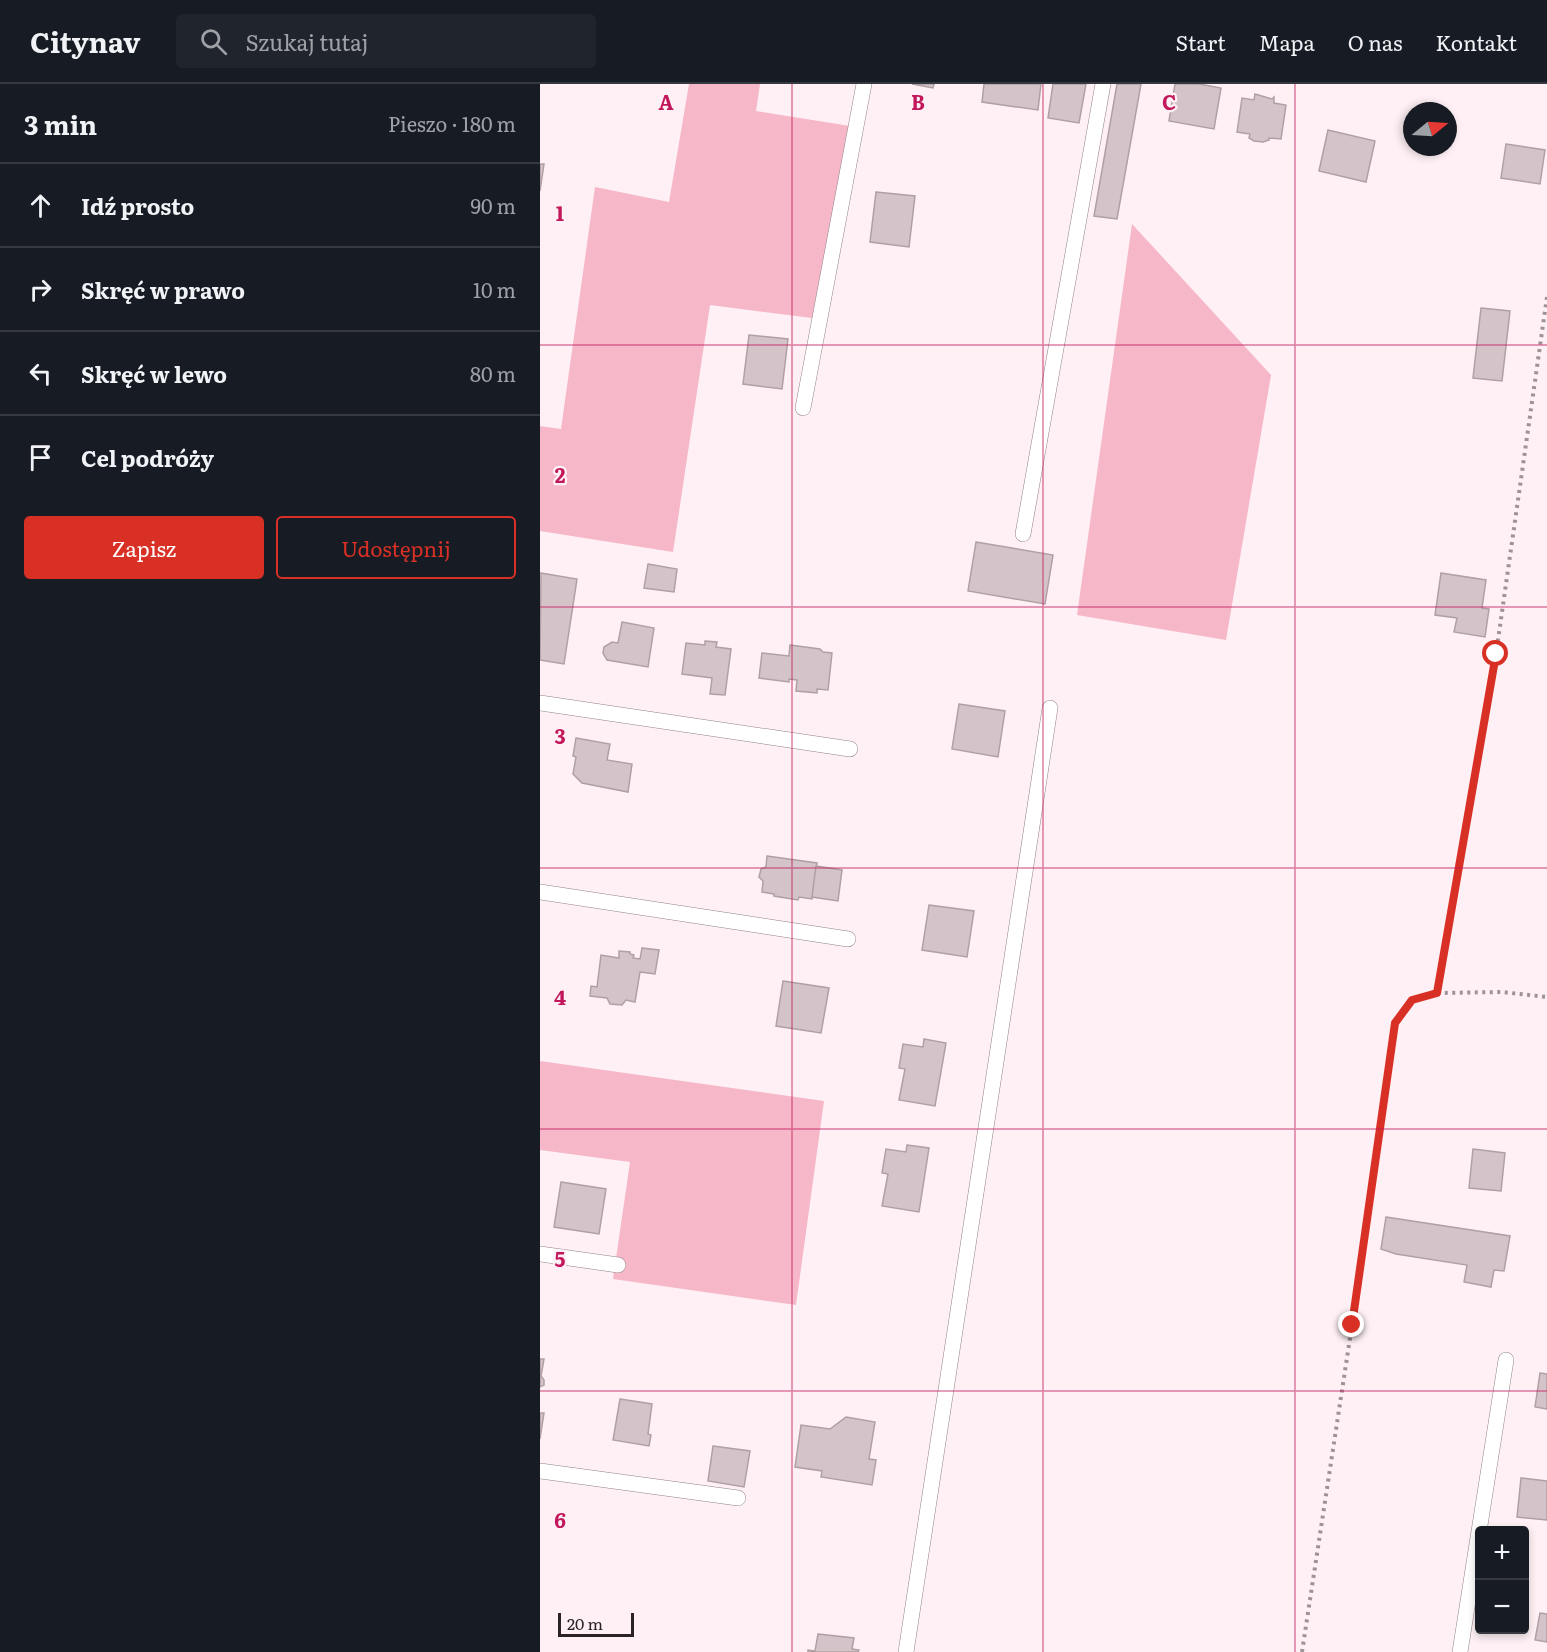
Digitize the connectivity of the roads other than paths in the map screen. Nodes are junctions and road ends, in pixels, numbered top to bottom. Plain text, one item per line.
1 (864, 84) edge
2 (1103, 84) edge
3 (803, 408) dead end
4 (1023, 534) dead end
5 (540, 703) edge
6 (1050, 708) dead end
7 (850, 749) dead end
8 (540, 892) edge
9 (848, 939) dead end
10 (540, 1254) edge
11 (618, 1265) dead end
12 (1506, 1360) dead end
13 (540, 1471) edge
14 (738, 1498) dead end
15 (906, 1652) edge
16 (1460, 1652) edge

1 - 3 lane
2 - 4 lane
5 - 7 lane
6 - 15 lane
8 - 9 lane
10 - 11 lane
12 - 16 lane
13 - 14 lane

